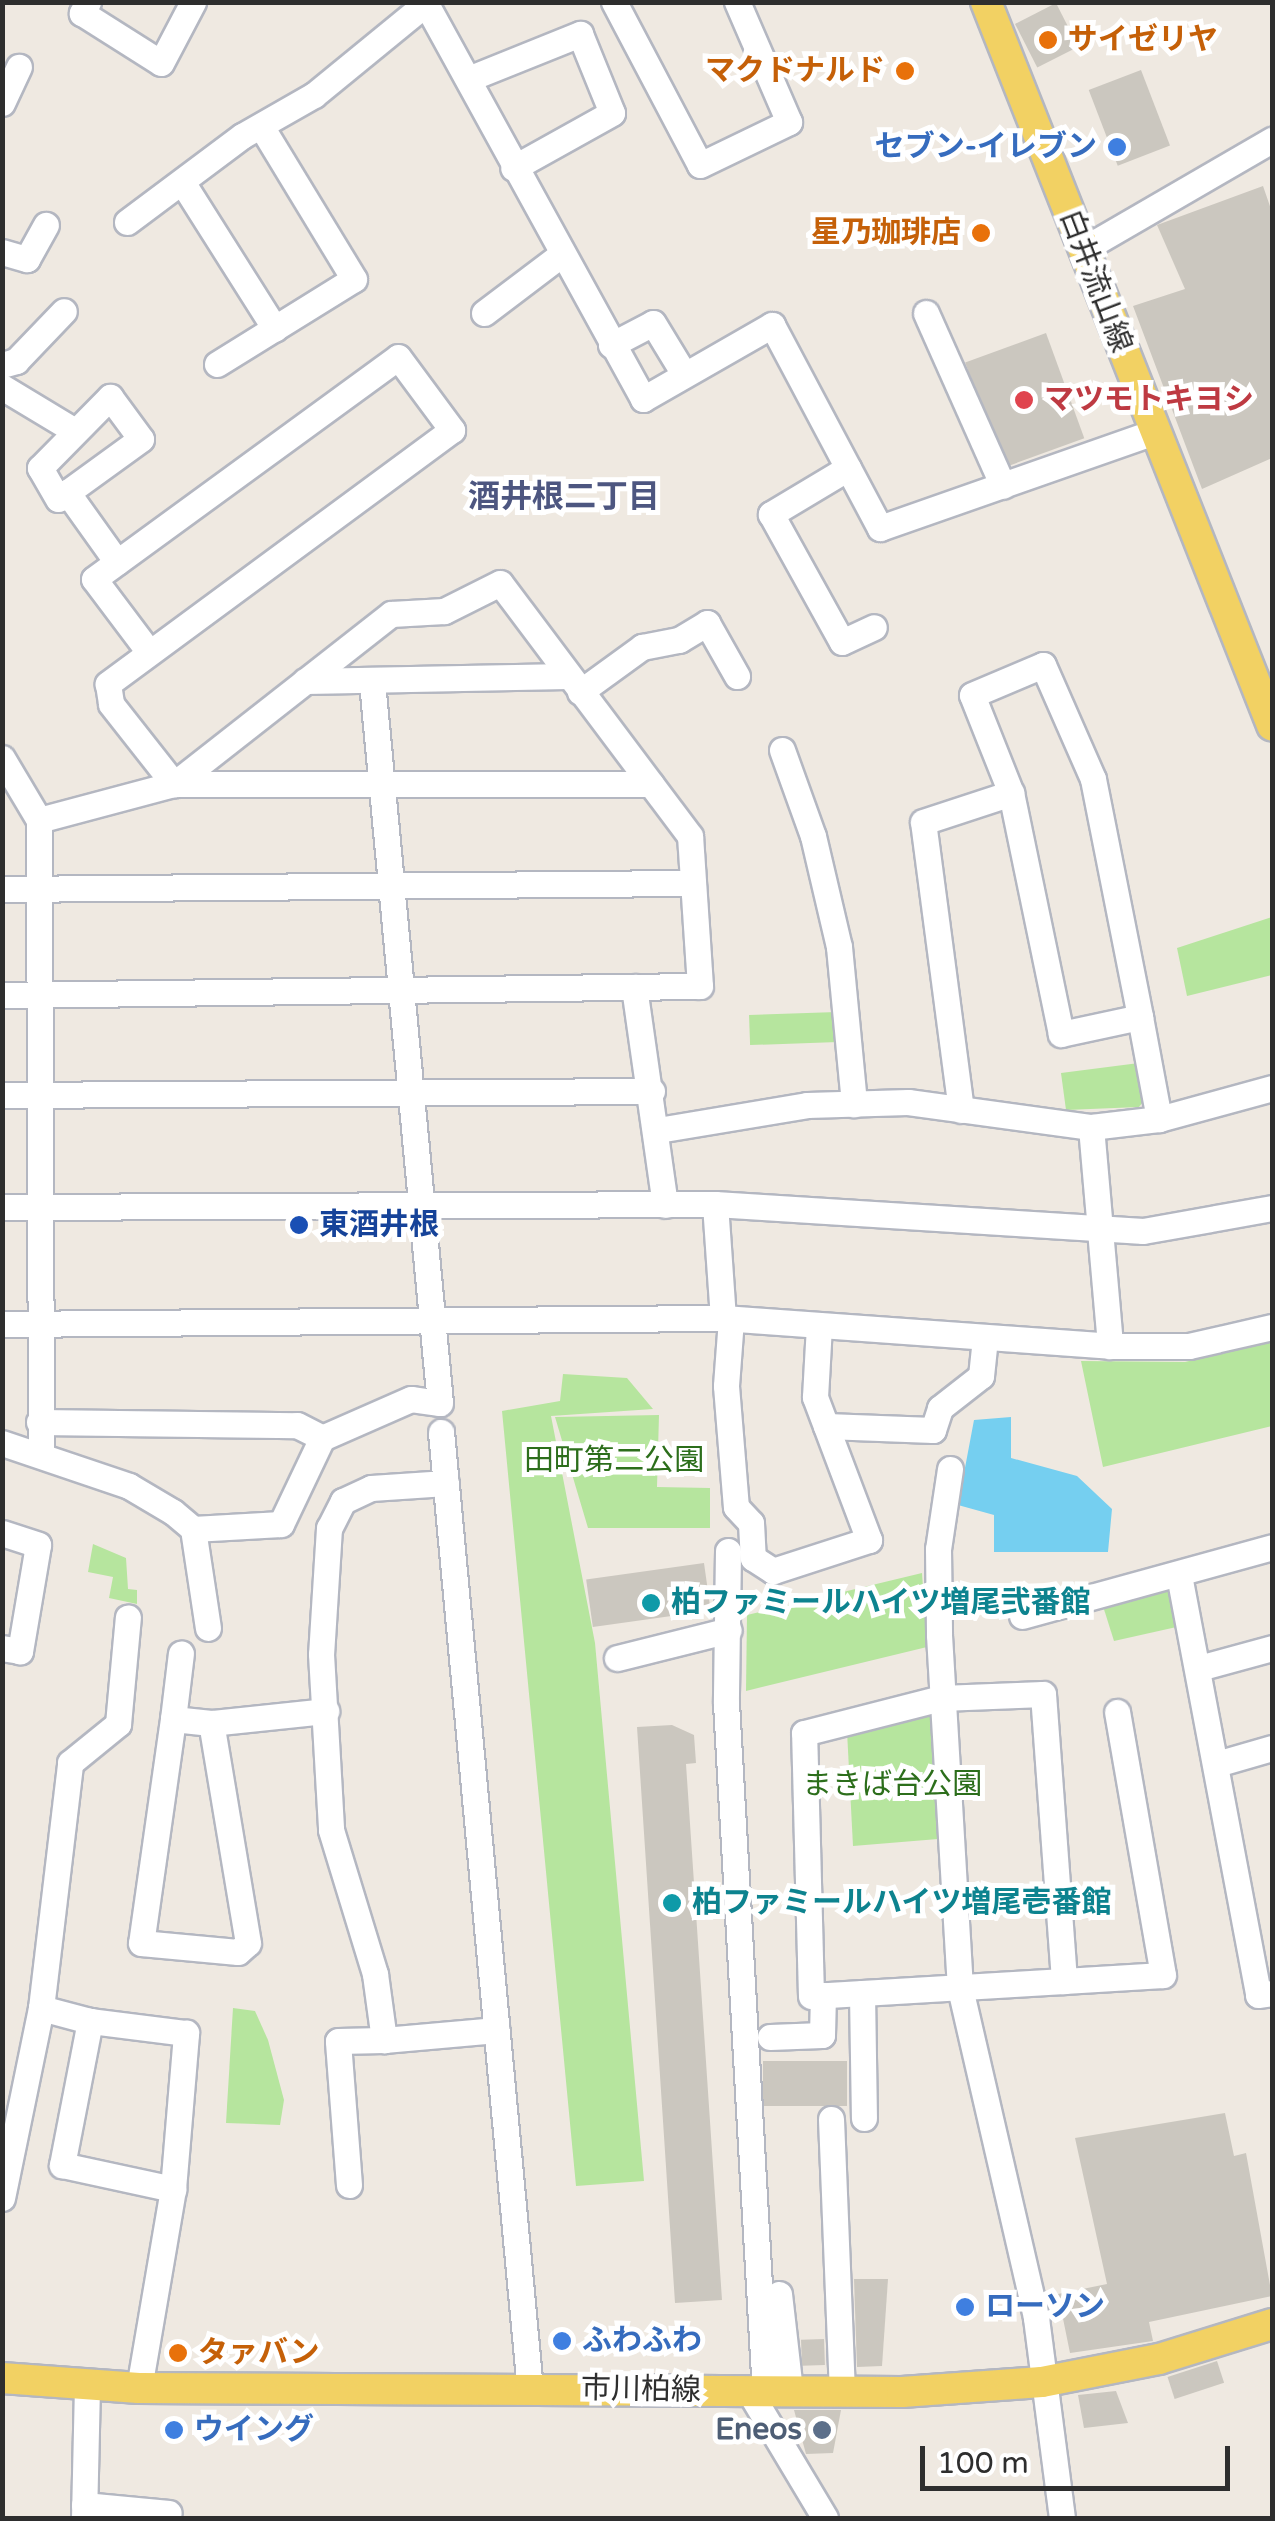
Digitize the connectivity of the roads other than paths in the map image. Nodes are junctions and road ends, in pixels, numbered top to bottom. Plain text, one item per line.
1 (88, 2) edge
2 (193, 2) edge
3 (614, 2) edge
4 (737, 2) edge
5 (986, 2) edge
6 (425, 3) edge
7 (19, 67) dead end
8 (468, 79) junction
9 (2, 103) edge
10 (260, 126) junction
11 (1272, 140) edge
12 (512, 168) junction
13 (184, 185) junction
14 (127, 222) dead end
15 (46, 225) dead end
16 (1082, 250) junction
17 (2, 252) edge
18 (558, 257) junction
19 (64, 311) dead end
20 (484, 313) dead end
21 (926, 313) dead end
22 (275, 329) junction
23 (612, 345) junction
24 (217, 364) dead end
25 (2, 365) edge
26 (684, 374) junction
27 (2, 387) edge
28 (75, 431) junction
29 (1154, 432) junction
30 (848, 468) junction
31 (1002, 486) junction
32 (68, 492) junction
33 (117, 562) junction
34 (874, 628) dead end
35 (149, 652) junction
36 (737, 676) dead end
37 (305, 682) junction
38 (372, 682) junction
39 (574, 684) junction
40 (1272, 725) edge
41 (782, 750) dead end
42 (2, 758) edge
43 (174, 784) junction
44 (651, 784) junction
45 (382, 786) junction
46 (1011, 793) junction
47 (39, 820) junction
48 (693, 883) junction
49 (392, 886) junction
50 (2, 889) edge
51 (38, 889) junction
52 (634, 988) junction
53 (401, 989) junction
54 (2, 995) edge
55 (39, 995) junction
56 (1140, 1017) junction
57 (1272, 1088) edge
58 (652, 1092) junction
59 (410, 1093) junction
60 (2, 1096) edge
61 (41, 1096) junction
62 (854, 1104) junction
63 (961, 1110) junction
64 (1159, 1119) junction
65 (1091, 1127) junction
66 (658, 1130) junction
67 (715, 1204) junction
68 (664, 1205) junction
69 (2, 1207) edge
70 (40, 1207) junction
71 (421, 1207) junction
72 (1272, 1208) edge
73 (1098, 1230) junction
74 (727, 1319) junction
75 (434, 1320) junction
76 (2, 1324) edge
77 (39, 1324) junction
78 (820, 1324) junction
79 (1272, 1327) edge
80 (985, 1337) junction
81 (1110, 1346) junction
82 (39, 1422) junction
83 (826, 1426) junction
84 (441, 1432) dead end
85 (322, 1438) junction
86 (2, 1444) edge
87 (40, 1454) junction
88 (950, 1461) dead end
89 (446, 1483) junction
90 (193, 1529) junction
91 (2, 1533) edge
92 (1272, 1547) edge
93 (728, 1550) dead end
94 (1180, 1575) junction
95 (1022, 1616) dead end
96 (128, 1617) dead end
97 (208, 1628) dead end
98 (729, 1630) junction
99 (2, 1648) edge
100 (1272, 1648) edge
101 (181, 1653) dead end
102 (617, 1658) dead end
103 (1199, 1668) junction
104 (941, 1698) junction
105 (326, 1711) junction
106 (1117, 1712) dead end
107 (172, 1719) junction
108 (211, 1724) junction
109 (1272, 1748) edge
110 (1220, 1763) junction
111 (1064, 1981) junction
112 (960, 1988) junction
113 (1272, 1992) edge
114 (862, 1993) junction
115 (823, 1995) junction
116 (41, 2008) junction
117 (90, 2021) junction
118 (496, 2030) junction
119 (770, 2037) dead end
120 (384, 2040) junction
121 (864, 2118) dead end
122 (831, 2119) dead end
123 (349, 2184) dead end
124 (173, 2189) junction
125 (2, 2198) edge
126 (779, 2294) dead end
127 (1272, 2324) edge
128 (2, 2378) edge
129 (1042, 2382) junction
130 (87, 2386) junction
131 (140, 2388) junction
132 (530, 2389) junction
133 (768, 2391) junction
134 (842, 2391) junction
135 (84, 2512) edge
136 (169, 2513) dead end
137 (825, 2518) edge
138 (1062, 2518) edge

1 - 2 street
3 - 4 street
5 - 16 main road, 白井流山線
6 - 8 street
6 - 10 street
7 - 9 street
8 - 12 street
8 - 12 street
10 - 13 street
10 - 22 street
11 - 16 street
12 - 18 street
13 - 14 street
13 - 22 street
15 - 17 street
16 - 29 main road, 白井流山線
18 - 20 street
18 - 23 street
19 - 25 street
21 - 31 street
22 - 24 street
23 - 26 street
23 - 26 street
26 - 30 street
27 - 28 street
28 - 32 street
28 - 32 street
29 - 31 street
29 - 40 main road, 白井流山線
30 - 31 street
30 - 34 street
32 - 33 street
33 - 35 street
33 - 35 street
35 - 43 street
36 - 39 street
37 - 38 street
37 - 39 street
37 - 43 street
38 - 39 street
38 - 45 street
39 - 44 street
41 - 62 street
42 - 47 street
43 - 45 street
43 - 47 street
44 - 45 street
44 - 48 street
45 - 49 street
46 - 56 street
46 - 56 street
46 - 63 street
47 - 51 street
48 - 49 street
48 - 52 street
49 - 51 street
49 - 53 street
50 - 51 street
51 - 55 street
52 - 53 street
52 - 58 street
53 - 55 street
53 - 59 street
54 - 55 street
55 - 61 street
56 - 64 street
57 - 64 street
58 - 59 street
58 - 66 street
59 - 61 street
59 - 71 street
60 - 61 street
61 - 70 street
62 - 63 street
62 - 66 street
63 - 65 street
64 - 65 street
65 - 73 street
66 - 68 street
67 - 68 street
67 - 73 street
67 - 74 street
68 - 71 street
69 - 70 street
70 - 71 street
70 - 77 street
71 - 75 street
72 - 73 street
73 - 81 street
74 - 75 street
74 - 78 street
74 - 83 street
75 - 77 street
75 - 85 street
76 - 77 street
77 - 82 street
78 - 80 street
78 - 83 street
79 - 81 street
80 - 81 street
80 - 83 street
82 - 85 street
82 - 87 street
84 - 89 street
85 - 90 street
86 - 87 street
87 - 90 street
88 - 104 street
89 - 105 street
89 - 118 street
90 - 97 street
91 - 99 street
92 - 94 street
93 - 98 street
94 - 95 street
94 - 103 street
96 - 116 street
98 - 102 street
98 - 133 street
100 - 103 street
101 - 107 street
103 - 110 street
104 - 111 street
104 - 112 street
104 - 115 street
105 - 108 street
105 - 120 street
106 - 111 street
107 - 108 street
107 - 108 street
109 - 110 street
110 - 113 street
111 - 112 street
112 - 114 street
112 - 129 street
114 - 115 street
114 - 121 street
115 - 119 street
116 - 117 street
116 - 125 street
117 - 124 street
117 - 124 street
118 - 120 street
118 - 132 street
120 - 123 street
122 - 134 street
124 - 131 street
126 - 133 street
127 - 129 main road, 市川柏線
128 - 130 main road, 市川柏線
129 - 134 main road, 市川柏線
129 - 138 street
130 - 131 main road, 市川柏線
130 - 135 street
131 - 132 main road, 市川柏線
132 - 133 main road, 市川柏線
133 - 134 main road, 市川柏線
133 - 137 street
135 - 136 street

